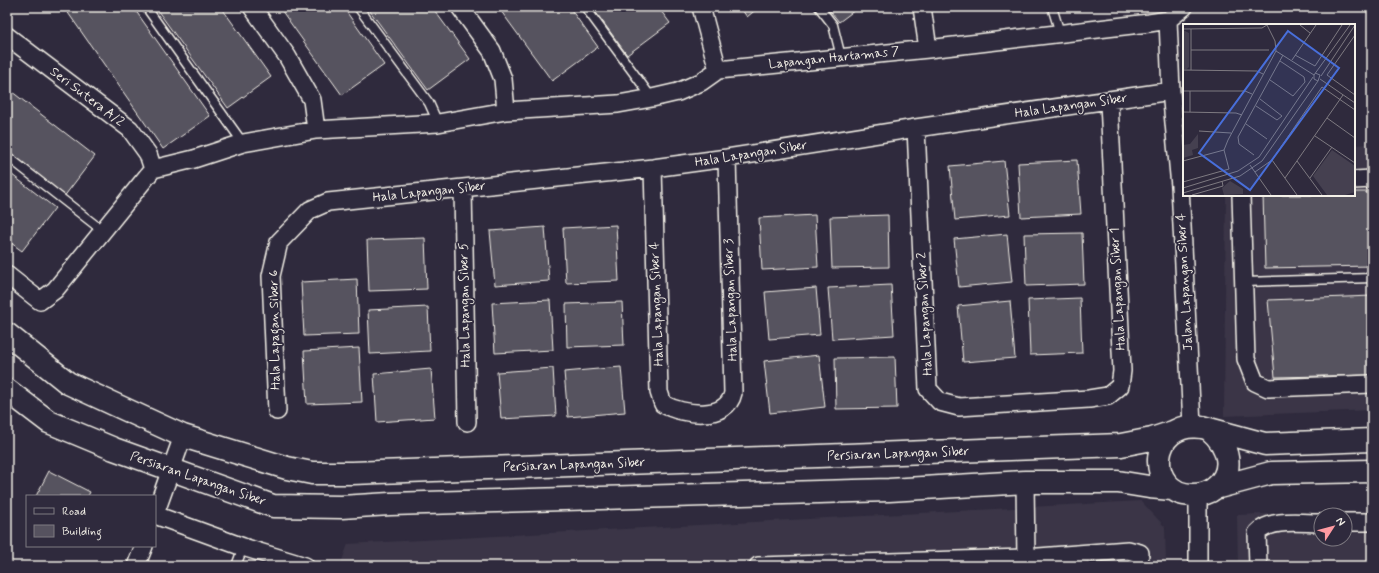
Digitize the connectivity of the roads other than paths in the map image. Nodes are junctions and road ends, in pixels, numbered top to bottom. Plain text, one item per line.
1 (146, 7) edge
2 (252, 7) edge
3 (358, 7) edge
4 (460, 7) edge
5 (585, 7) edge
6 (701, 7) edge
7 (819, 7) edge
8 (922, 7) edge
9 (1052, 7) edge
10 (1184, 7) edge
11 (1168, 20) junction
12 (1060, 33) junction
13 (7, 36) edge
14 (928, 49) junction
15 (841, 57) junction
16 (718, 70) junction
17 (1171, 91) junction
18 (652, 98) junction
19 (1109, 102) junction
20 (506, 111) junction
21 (438, 123) junction
22 (916, 128) junction
23 (316, 130) junction
24 (243, 143) junction
25 (7, 156) edge
26 (727, 158) junction
27 (653, 168) junction
28 (154, 169) junction
29 (1372, 179) edge
30 (1355, 180) edge
31 (1182, 186) edge
32 (463, 188) junction
33 (1241, 196) edge
34 (328, 202) joint
35 (103, 231) junction
36 (7, 275) edge
37 (1372, 278) edge
38 (1244, 282) junction
39 (7, 334) edge
40 (1372, 384) edge
41 (7, 390) edge
42 (1032, 403) joint
43 (277, 411) dead end
44 (696, 413) joint
45 (467, 422) dead end
46 (1192, 429) junction
47 (183, 436) junction
48 (1372, 440) edge
49 (171, 470) junction
50 (1372, 471) edge
51 (1025, 482) junction
52 (1172, 489) junction
53 (1206, 492) junction
54 (156, 512) edge
55 (156, 515) edge
56 (1353, 522) edge
57 (1372, 522) edge
58 (1313, 523) edge
59 (144, 547) edge
60 (242, 547) junction
61 (1027, 562) edge
62 (136, 566) edge
63 (236, 566) edge
64 (304, 566) edge
65 (758, 566) edge
66 (1139, 566) edge
67 (1198, 566) edge
68 (1258, 566) edge

1 - 24 lane
2 - 23 street
3 - 21 lane
4 - 20 street
5 - 18 lane
6 - 16 street
7 - 15 lane
8 - 14 street
9 - 12 lane
10 - 11 street
11 - 12 street, Lapangan Hartamas 7
11 - 17 street
12 - 14 street, Lapangan Hartamas 7
13 - 28 street, Seri Sutera A/2
14 - 15 street, Lapangan Hartamas 7
15 - 16 street, Lapangan Hartamas 7
16 - 18 street, Lapangan Hartamas 7
17 - 19 street, Hala Lapangan Siber
17 - 31 street, Jalan Lapangan Siber 4
18 - 20 street, Lapangan Hartamas 7
19 - 22 street, Hala Lapangan Siber
19 - 42 street, Hala Lapangan Siber 1
20 - 21 street, Lapangan Hartamas 7
21 - 23 street, Lapangan Hartamas 7
22 - 26 street, Hala Lapangan Siber
22 - 42 street, Hala Lapangan Siber 2
23 - 24 street, Lapangan Hartamas 7
24 - 28 street, Lapangan Hartamas 7
25 - 35 lane
26 - 27 street, Hala Lapangan Siber
26 - 44 street, Hala Lapangan Siber 3
27 - 32 street, Hala Lapangan Siber
27 - 44 street, Hala Lapangan Siber 4
28 - 35 street
29 - 30 street
31 - 46 street, Jalan Lapangan Siber 4
32 - 34 street, Hala Lapangan Siber
32 - 45 street, Hala Lapangan Siber 5
33 - 38 street
34 - 43 street, Hala Lapagan Siber 6
35 - 36 street
37 - 38 lane
38 - 40 street
39 - 47 main road, Persiaran Lapangan Siber
41 - 49 main road, Persiaran Lapangan Siber
46 - 47 main road, Persiaran Lapangan Siber
46 - 48 main road
46 - 52 main road
46 - 53 main road
47 - 49 street
49 - 51 main road, Persiaran Lapangan Siber
49 - 54 street
50 - 53 main road
51 - 52 main road, Persiaran Lapangan Siber
51 - 61 street
52 - 53 main road
53 - 67 street
55 - 60 street
56 - 57 street
58 - 68 street
59 - 62 street
60 - 63 lane
60 - 64 street
61 - 65 street
61 - 66 street

